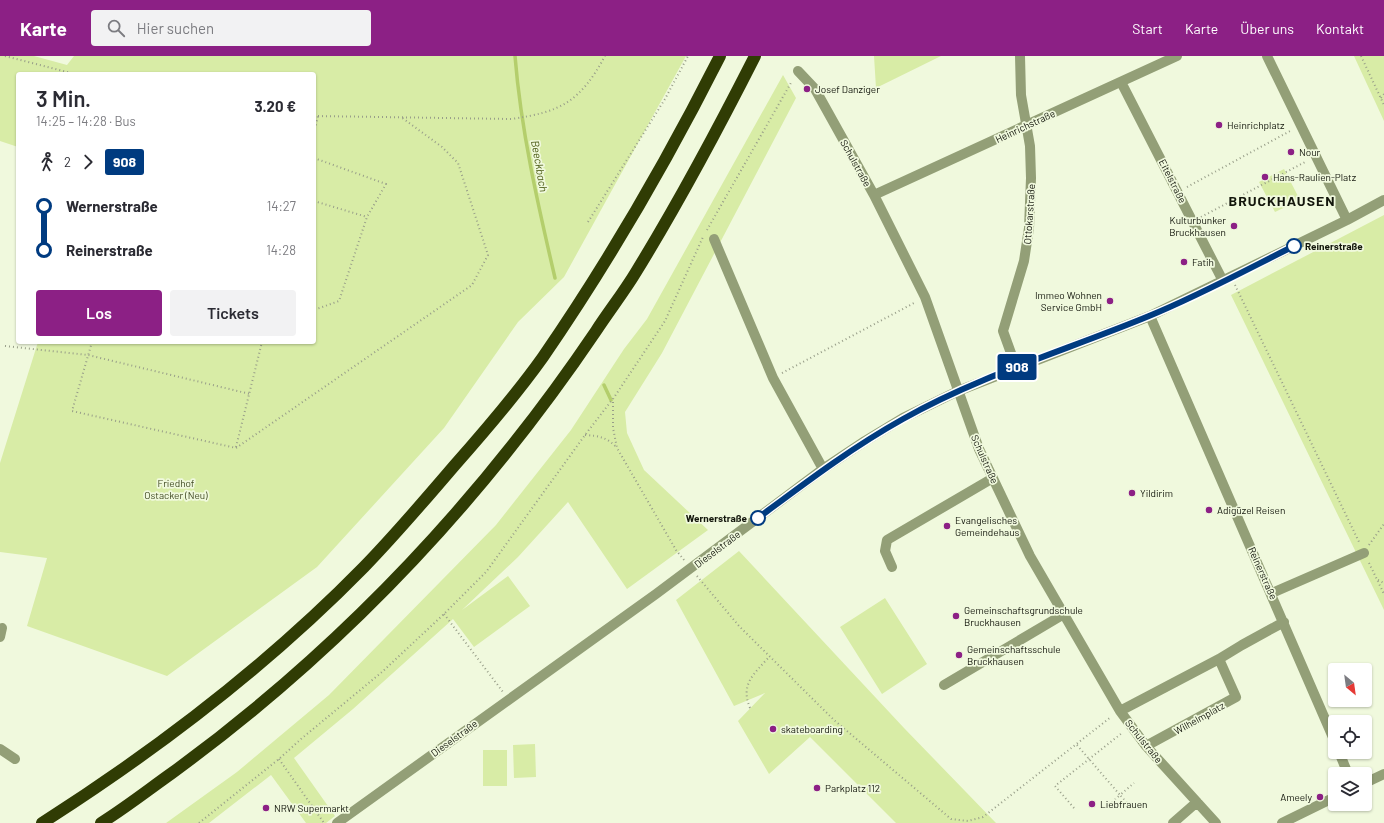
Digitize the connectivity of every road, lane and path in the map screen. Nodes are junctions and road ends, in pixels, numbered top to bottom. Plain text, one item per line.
1 (5, 56) edge
2 (605, 56) edge
3 (688, 56) edge
4 (720, 56) edge
5 (755, 56) edge
6 (1020, 56) edge
7 (1177, 56) edge
8 (1268, 56) edge
9 (1360, 56) edge
10 (798, 71) joint
11 (68, 72) edge
12 (1120, 82) junction
13 (1384, 94) edge
14 (1381, 98) junction
15 (1384, 105) edge
16 (318, 116) joint
17 (401, 117) junction
18 (316, 124) edge
19 (1026, 125) junction
20 (1301, 125) junction
21 (1316, 156) junction
22 (316, 159) edge
23 (1179, 192) junction
24 (874, 195) junction
25 (1384, 200) edge
26 (316, 201) edge
27 (368, 217) junction
28 (1348, 220) junction
29 (1193, 221) junction
30 (588, 222) dead end
31 (714, 239) dead end
32 (1227, 279) junction
33 (925, 297) junction
34 (316, 309) edge
35 (1150, 316) junction
36 (91, 344) edge
37 (262, 344) edge
38 (5, 346) dead end
39 (88, 355) junction
40 (1016, 368) junction
41 (774, 378) junction
42 (958, 391) junction
43 (250, 394) junction
44 (613, 399) junction
45 (584, 435) junction
46 (236, 448) junction
47 (617, 448) junction
48 (823, 469) junction
49 (993, 478) junction
50 (1384, 524) edge
51 (1364, 553) junction
52 (892, 567) dead end
53 (690, 568) junction
54 (1377, 579) junction
55 (1384, 583) edge
56 (1381, 587) junction
57 (1384, 589) edge
58 (1272, 594) junction
59 (1384, 594) edge
60 (444, 614) junction
61 (1064, 614) junction
62 (1284, 622) junction
63 (769, 657) junction
64 (1219, 659) junction
65 (944, 685) dead end
66 (508, 699) junction
67 (750, 708) dead end
68 (1120, 711) junction
69 (1131, 726) junction
70 (1328, 726) edge
71 (1077, 745) junction
72 (1146, 746) junction
73 (0, 749) edge
74 (15, 759) dead end
75 (279, 759) junction
76 (1090, 759) junction
77 (1384, 774) edge
78 (1372, 780) edge
79 (1134, 783) dead end
80 (1120, 795) junction
81 (1328, 800) edge
82 (1197, 802) junction
83 (1128, 804) dead end
84 (1109, 805) dead end
85 (1074, 808) dead end
86 (42, 823) edge
87 (101, 823) edge
88 (199, 823) edge
89 (324, 823) edge
90 (337, 823) edge
91 (1172, 823) edge
92 (1216, 823) edge
93 (1282, 823) edge

1 - 11 path
2 - 17 path
3 - 30 path
4 - 86 highway
5 - 87 highway
6 - 19 street, Ottokarstraße
7 - 12 street, Heinrichstraße
8 - 20 street
9 - 14 path
10 - 24 street, Schulstraße
10 - 44 path
12 - 19 street, Heinrichstraße
12 - 23 street, Eitelstraße
13 - 14 path
14 - 15 path
16 - 17 path
16 - 18 path
17 - 46 path
19 - 24 street, Heinrichstraße
19 - 40 street, Ottokarstraße
20 - 21 street
20 - 23 path
21 - 28 street
21 - 29 path
22 - 27 path
23 - 29 street, Eitelstraße
24 - 33 street, Schulstraße
25 - 28 street, Dieselstraße
26 - 27 path
27 - 34 path
28 - 32 street, Dieselstraße
29 - 32 street, Eitelstraße
31 - 41 street
32 - 35 street, Dieselstraße
32 - 51 path
33 - 41 path
33 - 42 street, Schulstraße
35 - 40 street, Dieselstraße
35 - 58 street, Reinerstraße
36 - 39 path
37 - 43 path
38 - 39 path
39 - 43 path
39 - 46 path
40 - 42 street, Dieselstraße
41 - 48 street
42 - 48 street, Dieselstraße
42 - 49 street, Schulstraße
43 - 46 path
44 - 45 path
44 - 47 path
45 - 47 path
45 - 60 path
47 - 53 path
48 - 53 street, Dieselstraße
49 - 52 street
49 - 61 street, Schulstraße
50 - 51 path
51 - 54 path
51 - 58 street
53 - 63 path
53 - 66 street, Dieselstraße
54 - 55 path
54 - 56 path
56 - 57 path
56 - 59 path
58 - 62 street, Reinerstraße
60 - 66 path
60 - 75 path
61 - 65 street
61 - 68 street, Schulstraße
62 - 64 street
62 - 70 street, Reinerstraße
63 - 67 path
63 - 71 path
64 - 68 street
64 - 72 street, Wilhelmplatz
66 - 90 street, Dieselstraße
68 - 69 street, Schulstraße
68 - 71 path
69 - 72 street, Schulstraße
69 - 76 path
71 - 76 path
72 - 82 street, Schulstraße
73 - 74 street
75 - 88 path
75 - 89 path
76 - 80 path
76 - 85 path
77 - 78 street
79 - 80 path
80 - 83 path
80 - 84 path
81 - 93 street
82 - 91 street
82 - 92 street, Schulstraße

